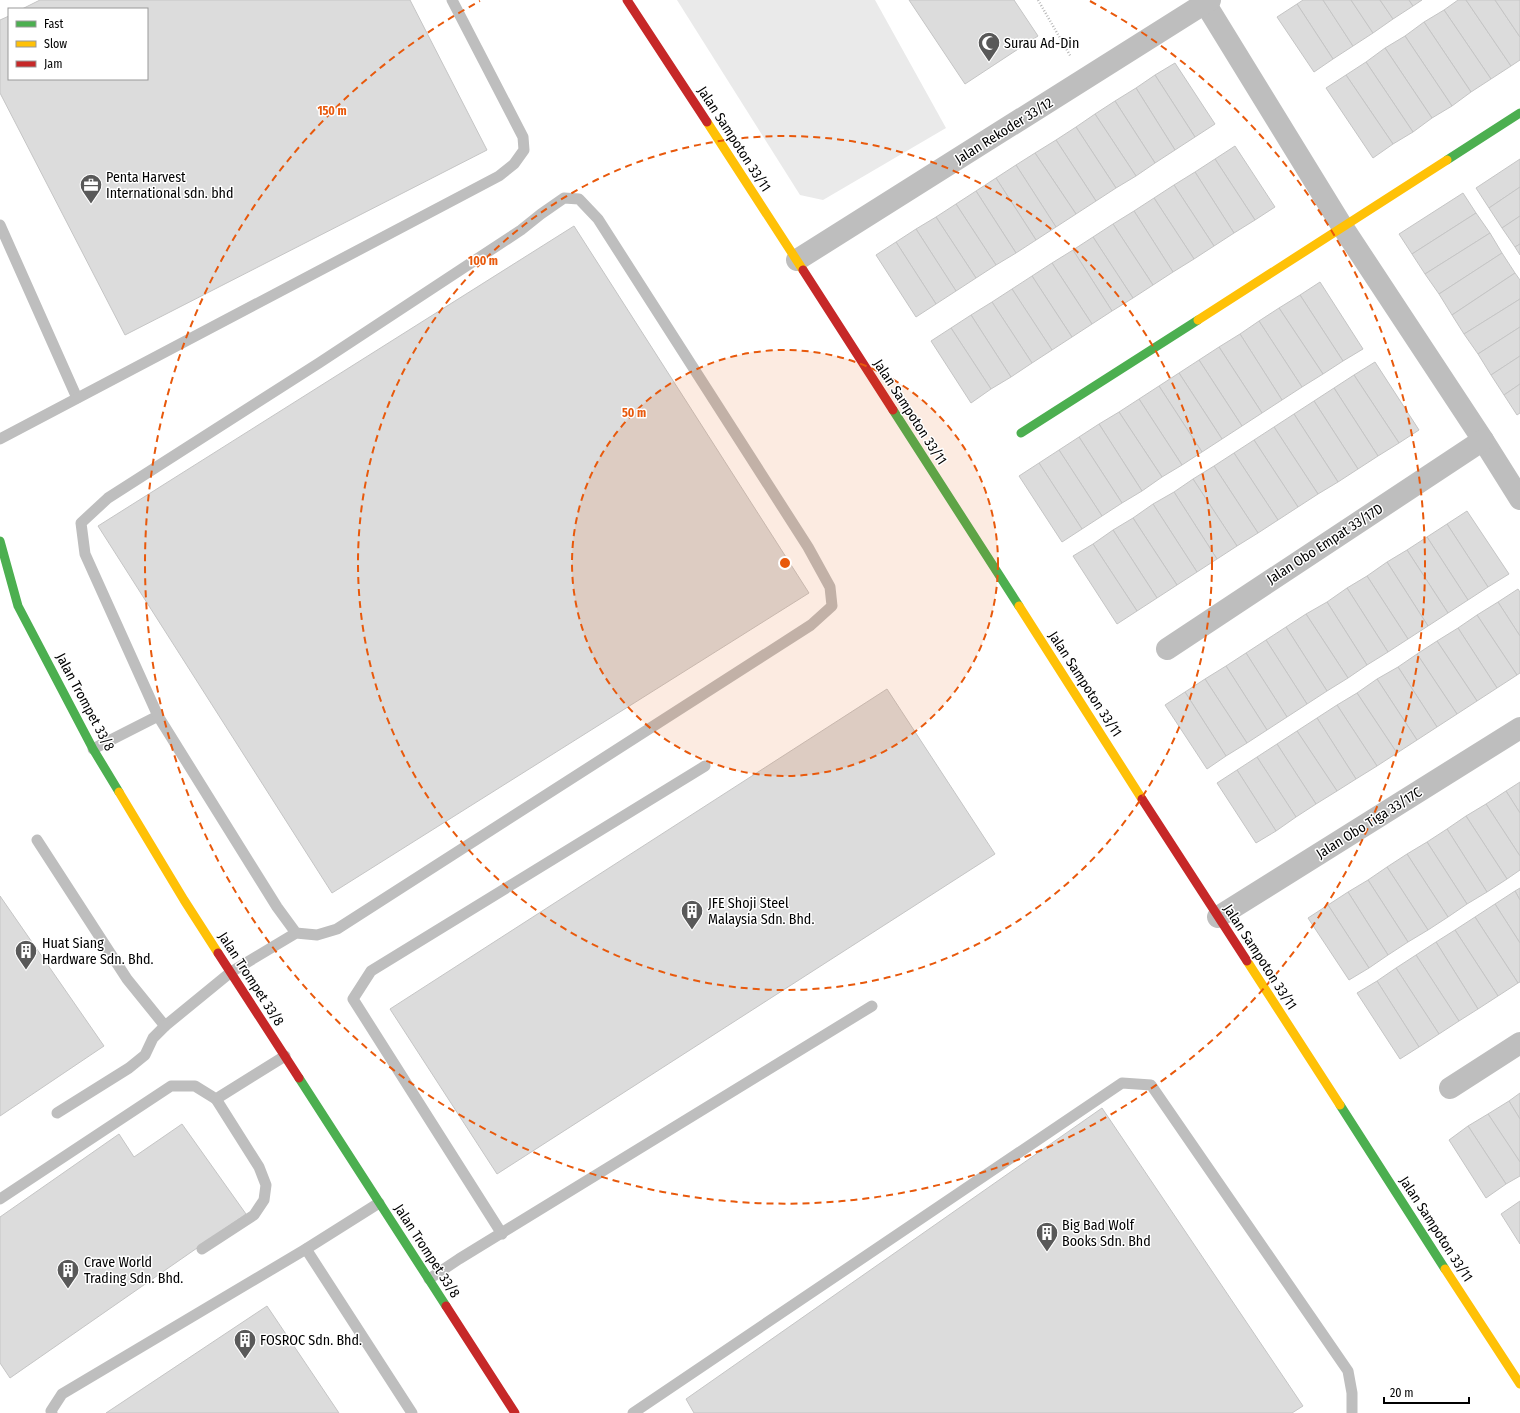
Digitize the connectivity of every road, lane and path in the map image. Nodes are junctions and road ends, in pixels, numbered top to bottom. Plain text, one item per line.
1 (452, 0) edge
2 (627, 0) edge
3 (1038, 0) edge
4 (1208, 2) edge
5 (1084, 80) junction
6 (1520, 113) edge
7 (0, 225) edge
8 (1342, 226) junction
9 (797, 260) junction
10 (77, 398) junction
11 (1021, 433) dead end
12 (0, 439) edge
13 (1483, 440) junction
14 (1520, 499) edge
15 (0, 541) edge
16 (1167, 649) dead end
17 (158, 716) junction
18 (1520, 728) edge
19 (93, 749) junction
20 (706, 766) dead end
21 (37, 840) dead end
22 (1218, 917) junction
23 (296, 933) junction
24 (231, 972) junction
25 (872, 1006) dead end
26 (166, 1026) junction
27 (1520, 1043) edge
28 (285, 1056) junction
29 (1450, 1088) dead end
30 (216, 1099) junction
31 (57, 1114) dead end
32 (0, 1199) edge
33 (380, 1203) junction
34 (502, 1234) junction
35 (202, 1249) dead end
36 (306, 1249) junction
37 (429, 1279) junction
38 (1520, 1384) edge
39 (637, 1412) edge
40 (52, 1413) edge
41 (412, 1413) edge
42 (515, 1413) edge
43 (1352, 1413) edge

1 - 10 lane
2 - 9 street, Jalan Sampoton 33/11
3 - 5 path
4 - 5 street, Jalan Rekoder 33/12
4 - 8 street
5 - 9 street, Jalan Rekoder 33/12
6 - 8 street
7 - 10 lane
8 - 11 street
8 - 13 street
9 - 22 street, Jalan Sampoton 33/11
10 - 12 lane
13 - 14 street
13 - 16 street, Jalan Obo Empat 33/17D
15 - 19 street, Jalan Trompet 33/8
17 - 19 lane
17 - 23 lane
17 - 23 lane
18 - 22 street, Jalan Obo Tiga 33/17C
19 - 24 street, Jalan Trompet 33/8
20 - 34 lane
21 - 26 lane
22 - 38 street, Jalan Sampoton 33/11
23 - 24 lane
24 - 26 lane
24 - 28 street, Jalan Trompet 33/8
25 - 34 lane
26 - 31 lane
27 - 29 street
28 - 30 lane
28 - 33 street, Jalan Trompet 33/8
30 - 32 lane
30 - 35 lane
33 - 36 lane
33 - 37 street, Jalan Trompet 33/8
34 - 37 lane
36 - 40 lane
36 - 41 lane
37 - 42 street, Jalan Trompet 33/8
39 - 43 lane

